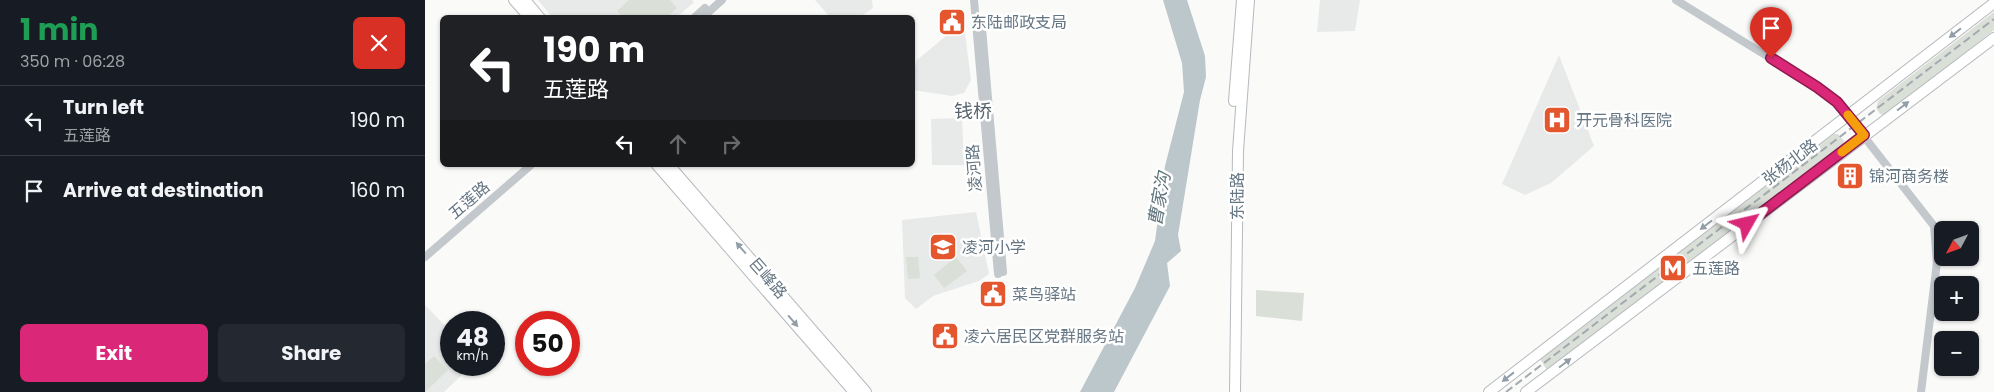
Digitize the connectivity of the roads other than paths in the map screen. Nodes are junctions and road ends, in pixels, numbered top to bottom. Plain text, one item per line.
1 (514, 0) edge
2 (525, 0) edge
3 (714, 0) edge
4 (722, 0) edge
5 (974, 0) edge
6 (979, 0) edge
7 (1242, 0) edge
8 (1249, 0) edge
9 (1676, 0) edge
10 (1994, 3) edge
11 (527, 15) edge
12 (538, 15) edge
13 (697, 15) edge
14 (705, 15) edge
15 (1994, 38) edge
16 (1849, 116) junction
17 (1864, 135) junction
18 (522, 167) edge
19 (529, 167) edge
20 (659, 167) edge
21 (671, 167) edge
22 (425, 252) edge
23 (425, 257) edge
24 (855, 392) edge
25 (866, 392) edge
26 (1229, 392) edge
27 (1235, 392) edge
28 (1489, 392) edge
29 (1526, 392) edge
30 (1921, 392) edge

1 - 11 main road
2 - 12 main road
3 - 13 street
4 - 14 street
5 - 6 street, 凌河路
7 - 26 main road, 东陆路
8 - 27 main road, 东陆路
9 - 16 street
10 -> 16 main road, 张杨北路
17 -> 15 main road, 张杨北路
16 - 17 street
16 -> 28 main road, 张杨北路
29 -> 17 main road, 张杨北路
17 - 30 street
18 - 22 street, 五莲路
19 - 23 street, 五莲路
20 -> 24 main road, 巨峰路
25 -> 21 main road, 巨峰路

